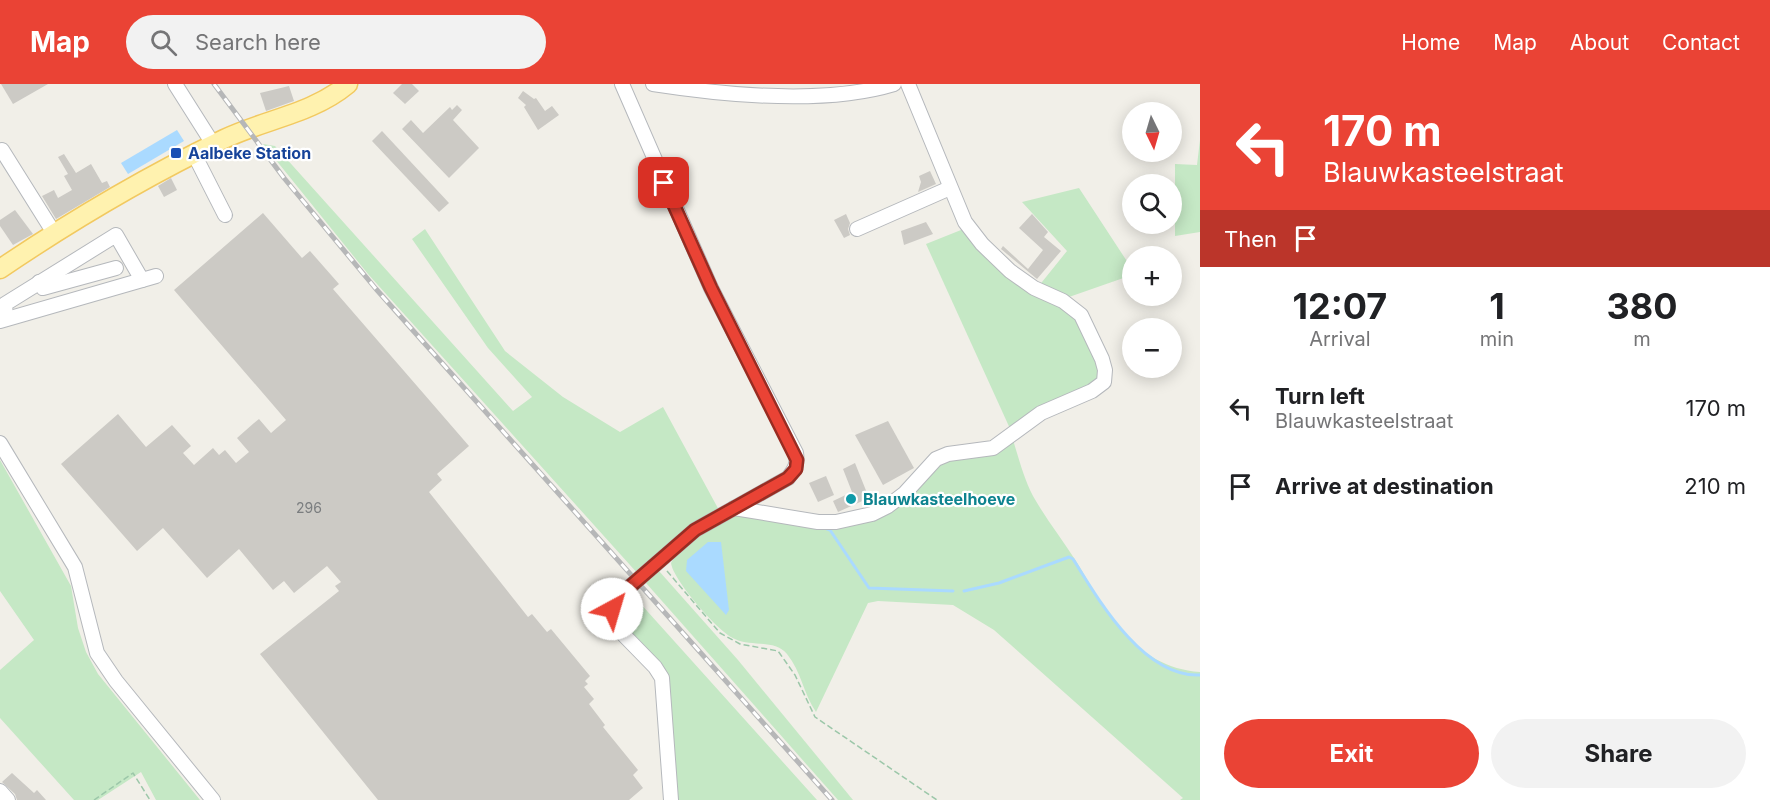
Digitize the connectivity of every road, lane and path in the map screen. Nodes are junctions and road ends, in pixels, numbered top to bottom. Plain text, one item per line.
1 (175, 84) edge
2 (348, 84) edge
3 (622, 84) edge
4 (653, 84) edge
5 (894, 84) edge
6 (908, 84) edge
7 (213, 144) junction
8 (2, 150) dead end
9 (194, 154) junction
10 (950, 188) junction
11 (225, 215) dead end
12 (857, 229) dead end
13 (54, 233) junction
14 (116, 268) dead end
15 (0, 269) edge
16 (156, 276) dead end
17 (142, 280) junction
18 (39, 282) junction
19 (3, 320) edge
20 (0, 443) edge
21 (734, 508) junction
22 (659, 561) junction
23 (0, 791) edge
24 (8, 800) edge
25 (94, 800) edge
26 (150, 800) edge
27 (213, 800) edge
28 (671, 800) edge
29 (937, 800) edge

1 - 7 street
2 - 7 main road
3 - 21 street
4 - 5 street
6 - 10 street
7 - 9 main road
8 - 13 street
9 - 11 street
9 - 13 main road
10 - 12 street
10 - 21 street
13 - 15 main road
14 - 18 street
16 - 17 street
17 - 18 street
17 - 19 street
18 - 19 street
20 - 27 street
21 - 22 street
22 - 28 street
22 - 29 path
23 - 24 street
25 - 26 path

